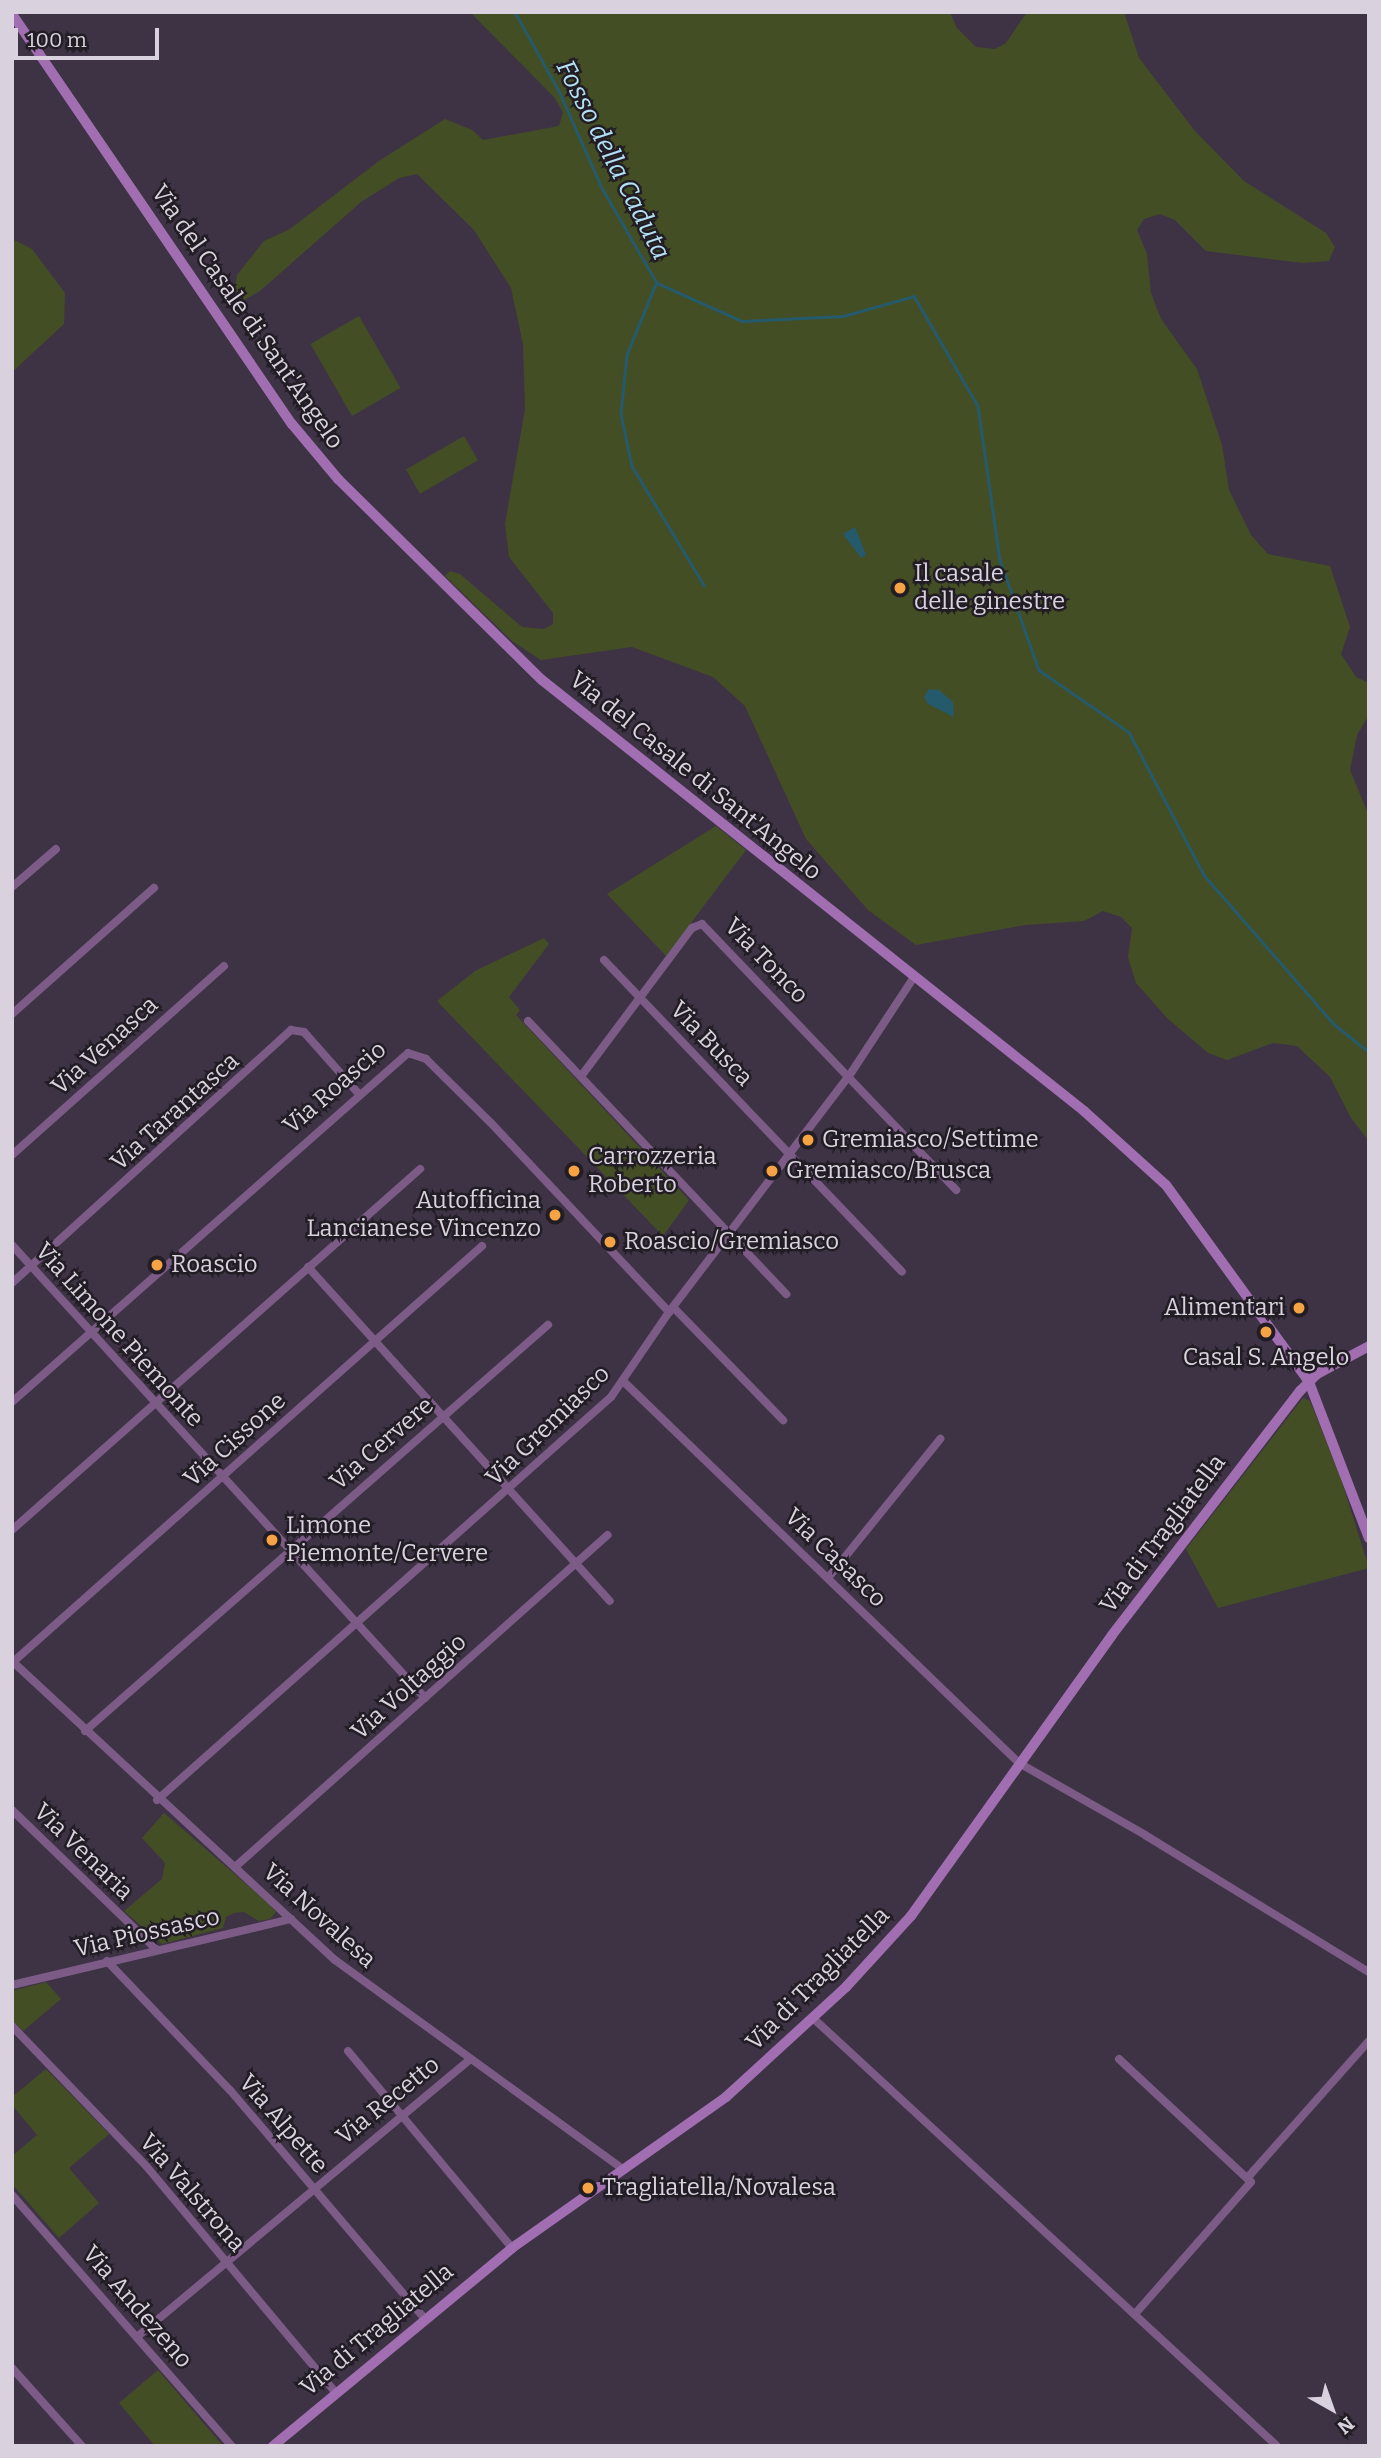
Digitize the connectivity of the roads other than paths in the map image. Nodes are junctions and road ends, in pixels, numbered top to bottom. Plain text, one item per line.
1 (12, 14) edge
2 (56, 849) dead end
3 (12, 887) edge
4 (153, 888) dead end
5 (604, 960) dead end
6 (224, 966) dead end
7 (914, 977) junction
8 (639, 998) junction
9 (12, 1014) edge
10 (528, 1021) dead end
11 (582, 1075) junction
12 (849, 1076) junction
13 (358, 1093) junction
14 (12, 1155) edge
15 (790, 1155) junction
16 (420, 1169) dead end
17 (956, 1190) dead end
18 (730, 1236) junction
19 (12, 1245) edge
20 (482, 1246) dead end
21 (31, 1266) junction
22 (308, 1267) junction
23 (902, 1272) dead end
24 (12, 1283) edge
25 (786, 1294) dead end
26 (671, 1310) junction
27 (548, 1325) dead end
28 (92, 1331) junction
29 (375, 1342) junction
30 (1369, 1346) edge
31 (624, 1381) junction
32 (1309, 1382) junction
33 (12, 1402) edge
34 (156, 1403) junction
35 (441, 1417) junction
36 (783, 1420) dead end
37 (940, 1439) dead end
38 (222, 1478) junction
39 (509, 1491) junction
40 (12, 1530) edge
41 (608, 1535) dead end
42 (1369, 1538) edge
43 (288, 1552) junction
44 (576, 1564) junction
45 (828, 1578) junction
46 (610, 1601) dead end
47 (356, 1627) junction
48 (13, 1662) edge
49 (425, 1698) junction
50 (85, 1731) junction
51 (1018, 1763) junction
52 (157, 1800) junction
53 (12, 1810) edge
54 (235, 1867) junction
55 (291, 1919) junction
56 (157, 1950) junction
57 (107, 1961) junction
58 (1369, 1972) edge
59 (12, 1975) edge
60 (16, 1984) edge
61 (814, 2019) junction
62 (12, 2026) edge
63 (1369, 2041) edge
64 (348, 2051) dead end
65 (471, 2059) junction
66 (1119, 2059) dead end
67 (402, 2114) junction
68 (624, 2170) junction
69 (1248, 2176) junction
70 (313, 2188) junction
71 (12, 2195) edge
72 (512, 2248) junction
73 (226, 2261) junction
74 (1135, 2314) junction
75 (424, 2318) junction
76 (138, 2336) junction
77 (12, 2368) edge
78 (335, 2392) junction
79 (82, 2446) edge
80 (232, 2446) edge
81 (273, 2446) edge
82 (1277, 2446) edge

1 - 7 main road, Via del Casale di Sant'Angelo
2 - 3 street
4 - 9 street
5 - 8 street, Via Busca
6 - 14 street, Via Venasca
7 - 12 street, Via Gremiasco
7 - 32 main road, Via del Casale di Sant'Angelo
8 - 11 street, Via Tonco
8 - 12 street, Via Tonco
8 - 15 street, Via Busca
10 - 11 street
11 - 18 street
12 - 15 street, Via Gremiasco
12 - 17 street
13 - 21 street, Via Tarantasca
13 - 26 street, Via Roascio
13 - 28 street, Via Roascio
15 - 18 street, Via Gremiasco
15 - 23 street, Via Busca
16 - 22 street
18 - 25 street
18 - 26 street, Via Gremiasco
19 - 21 street, Via Limone Piemonte
20 - 29 street, Via Cissone
21 - 24 street, Via Tarantasca
21 - 28 street, Via Limone Piemonte
22 - 29 street
22 - 34 street
26 - 31 street, Via Gremiasco
26 - 36 street, Via Roascio
27 - 35 street, Via Cervere
28 - 33 street, Via Roascio
28 - 34 street, Via Limone Piemonte
29 - 35 street
29 - 38 street, Via Cissone
30 - 32 main road, Via di Tragliatella
31 - 39 street, Via Gremiasco
31 - 45 street, Via Casasco
32 - 42 main road, Via del Casale di Sant'Angelo
32 - 51 main road, Via di Tragliatella
34 - 38 street, Via Limone Piemonte
34 - 40 street
35 - 39 street
35 - 43 street, Via Cervere
37 - 45 street
38 - 43 street, Via Limone Piemonte
38 - 48 street, Via Cissone
39 - 44 street
39 - 47 street, Via Gremiasco
41 - 44 street, Via Voltaggio
43 - 47 street, Via Limone Piemonte
43 - 50 street, Via Cervere
44 - 46 street
44 - 49 street, Via Voltaggio
45 - 51 street, Via Casasco
47 - 49 street, Via Limone Piemonte
47 - 52 street, Via Gremiasco
48 - 50 street, Via Novalesa
49 - 54 street, Via Voltaggio
50 - 52 street, Via Novalesa
51 - 58 street, Via Casasco
51 - 61 main road, Via di Tragliatella
52 - 54 street, Via Novalesa
53 - 56 street, Via Venaria
54 - 55 street, Via Novalesa
55 - 56 street, Via Piossasco
55 - 65 street, Via Novalesa
56 - 57 street, Via Piossasco
57 - 60 street, Via Piossasco
57 - 70 street, Via Alpette
59 - 60 street
61 - 68 main road, Via di Tragliatella
61 - 74 street
62 - 73 street, Via Valstrona
63 - 69 street
64 - 67 street
65 - 67 street, Via Recetto
65 - 68 street, Via Novalesa
66 - 69 street
67 - 70 street, Via Recetto
67 - 72 street
68 - 72 main road, Via di Tragliatella
69 - 74 street
70 - 73 street, Via Recetto
70 - 75 street, Via Alpette
71 - 76 street, Via Andezeno
72 - 75 main road, Via di Tragliatella
73 - 76 street, Via Recetto
73 - 78 street, Via Valstrona
74 - 82 street
75 - 78 main road, Via di Tragliatella
76 - 80 street, Via Andezeno
77 - 79 street
78 - 81 main road, Via di Tragliatella

